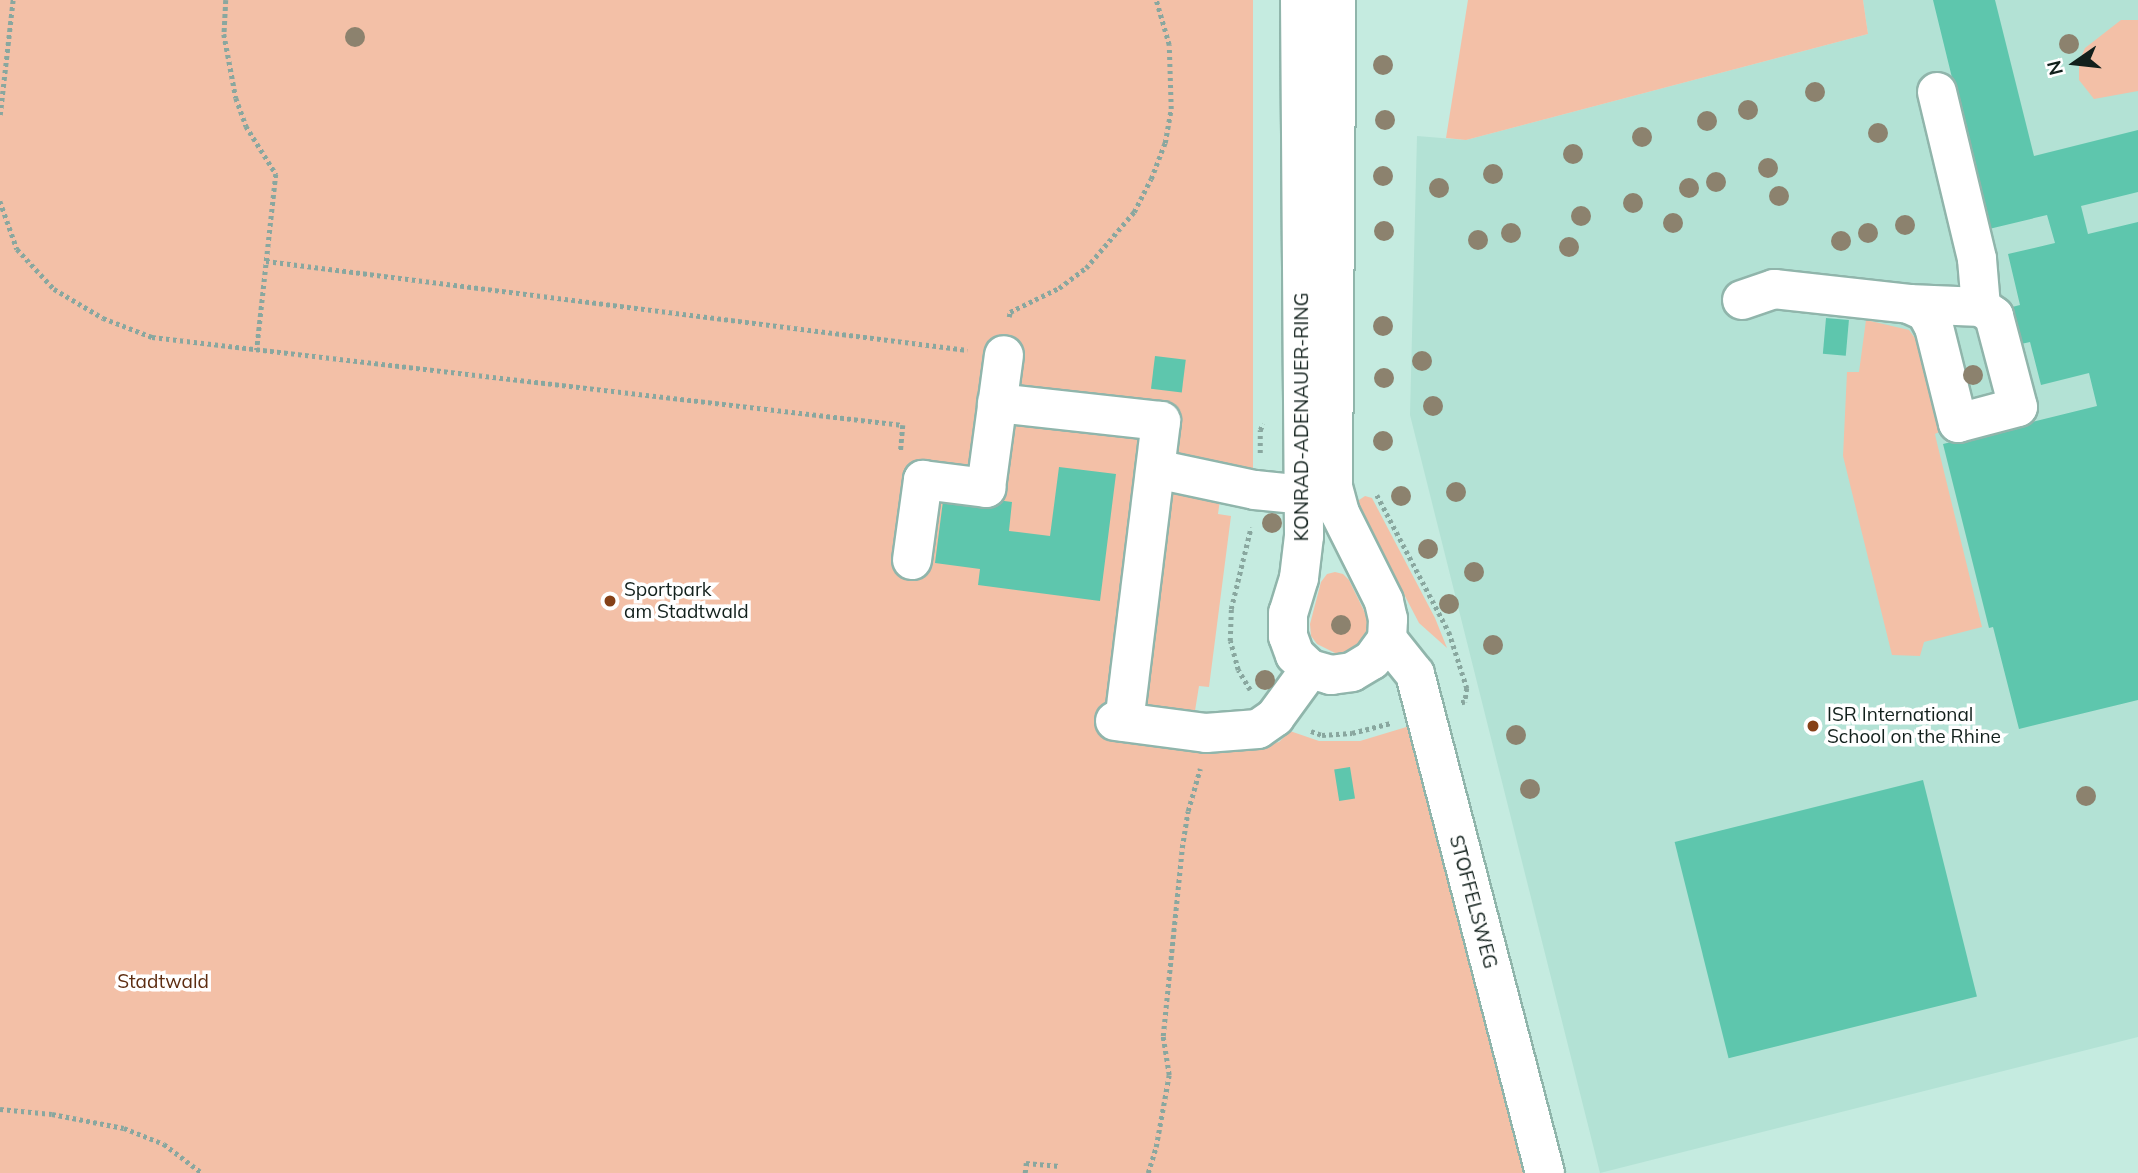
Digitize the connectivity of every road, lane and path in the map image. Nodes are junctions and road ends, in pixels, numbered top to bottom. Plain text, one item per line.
1 (13, 0) edge
2 (226, 0) edge
3 (1156, 0) edge
4 (1318, 8) edge
5 (1937, 92) dead end
6 (0, 115) edge
7 (0, 201) edge
8 (266, 261) junction
9 (1742, 300) dead end
10 (1909, 304) junction
11 (1981, 307) junction
12 (257, 350) junction
13 (1004, 355) junction
14 (998, 403) junction
15 (1156, 469) junction
16 (923, 480) junction
17 (1319, 490) junction
18 (912, 560) dead end
19 (1387, 639) junction
20 (1310, 669) junction
21 (1206, 733) junction
22 (0, 1109) edge
23 (1059, 1167) dead end
24 (202, 1173) edge
25 (1025, 1173) edge
26 (1148, 1173) edge
27 (1545, 1173) edge

1 - 6 path
2 - 8 path
3 - 13 path
4 - 17 street, KONRAD-ADENAUER-RING
5 - 11 street
7 - 12 path
8 - 12 path
8 - 13 path
9 - 10 street
10 - 11 street
10 - 11 street
12 - 16 path
13 - 14 street
14 - 15 street
14 - 16 street
15 - 17 street
15 - 21 street
16 - 18 street
17 - 19 street, KONRAD-ADENAUER-RING
17 - 20 street, KONRAD-ADENAUER-RING
19 - 20 street
19 - 27 street, STOFFELSWEG
20 - 21 street
21 - 26 path
22 - 24 path
23 - 25 path

